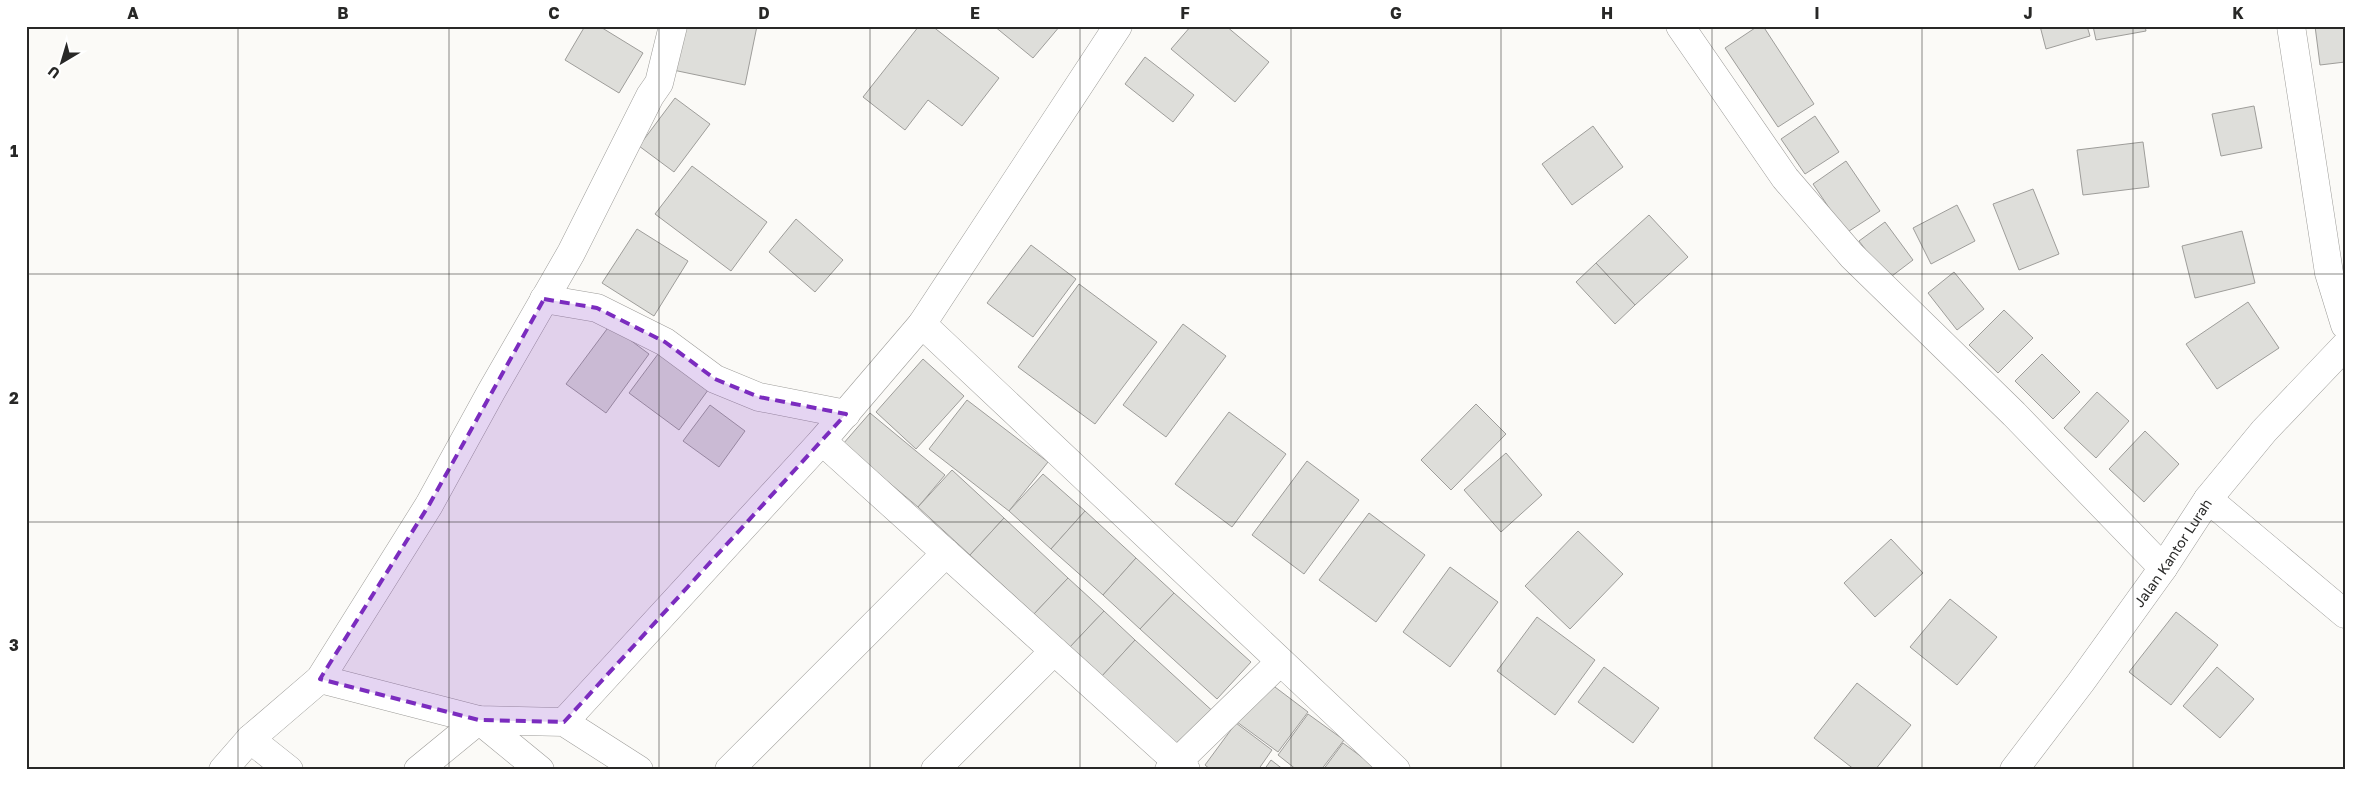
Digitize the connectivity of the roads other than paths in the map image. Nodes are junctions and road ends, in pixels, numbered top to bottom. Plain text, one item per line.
1 (673, 26) edge
2 (1118, 26) edge
3 (1680, 26) edge
4 (2291, 26) edge
5 (544, 299) junction
6 (922, 324) junction
7 (2345, 325) edge
8 (2345, 346) edge
9 (846, 414) junction
10 (822, 441) junction
11 (2208, 499) junction
12 (946, 553) junction
13 (2163, 568) junction
14 (2345, 614) edge
15 (1054, 651) junction
16 (1280, 662) junction
17 (320, 679) junction
18 (479, 720) junction
19 (564, 722) junction
20 (250, 739) junction
21 (1178, 767) edge
22 (223, 770) edge
23 (289, 770) edge
24 (418, 770) edge
25 (540, 770) edge
26 (639, 770) edge
27 (729, 770) edge
28 (935, 770) edge
29 (1396, 770) edge
30 (2014, 770) edge

1 - 5 street
2 - 6 street
3 - 13 street
4 - 7 street
5 - 9 street
5 - 17 street
6 - 9 street
6 - 16 street
8 - 11 street, Jalan Kantor Lurah
9 - 10 street
10 - 12 street
10 - 19 street
11 - 13 street, Jalan Kantor Lurah
11 - 14 street
12 - 15 street
12 - 27 street
13 - 30 street, Jalan Kantor Lurah
15 - 21 street
15 - 28 street
16 - 21 street
16 - 29 street
17 - 18 street
17 - 20 street
18 - 19 street
18 - 24 street
18 - 25 street
19 - 26 street
20 - 22 street
20 - 23 street

